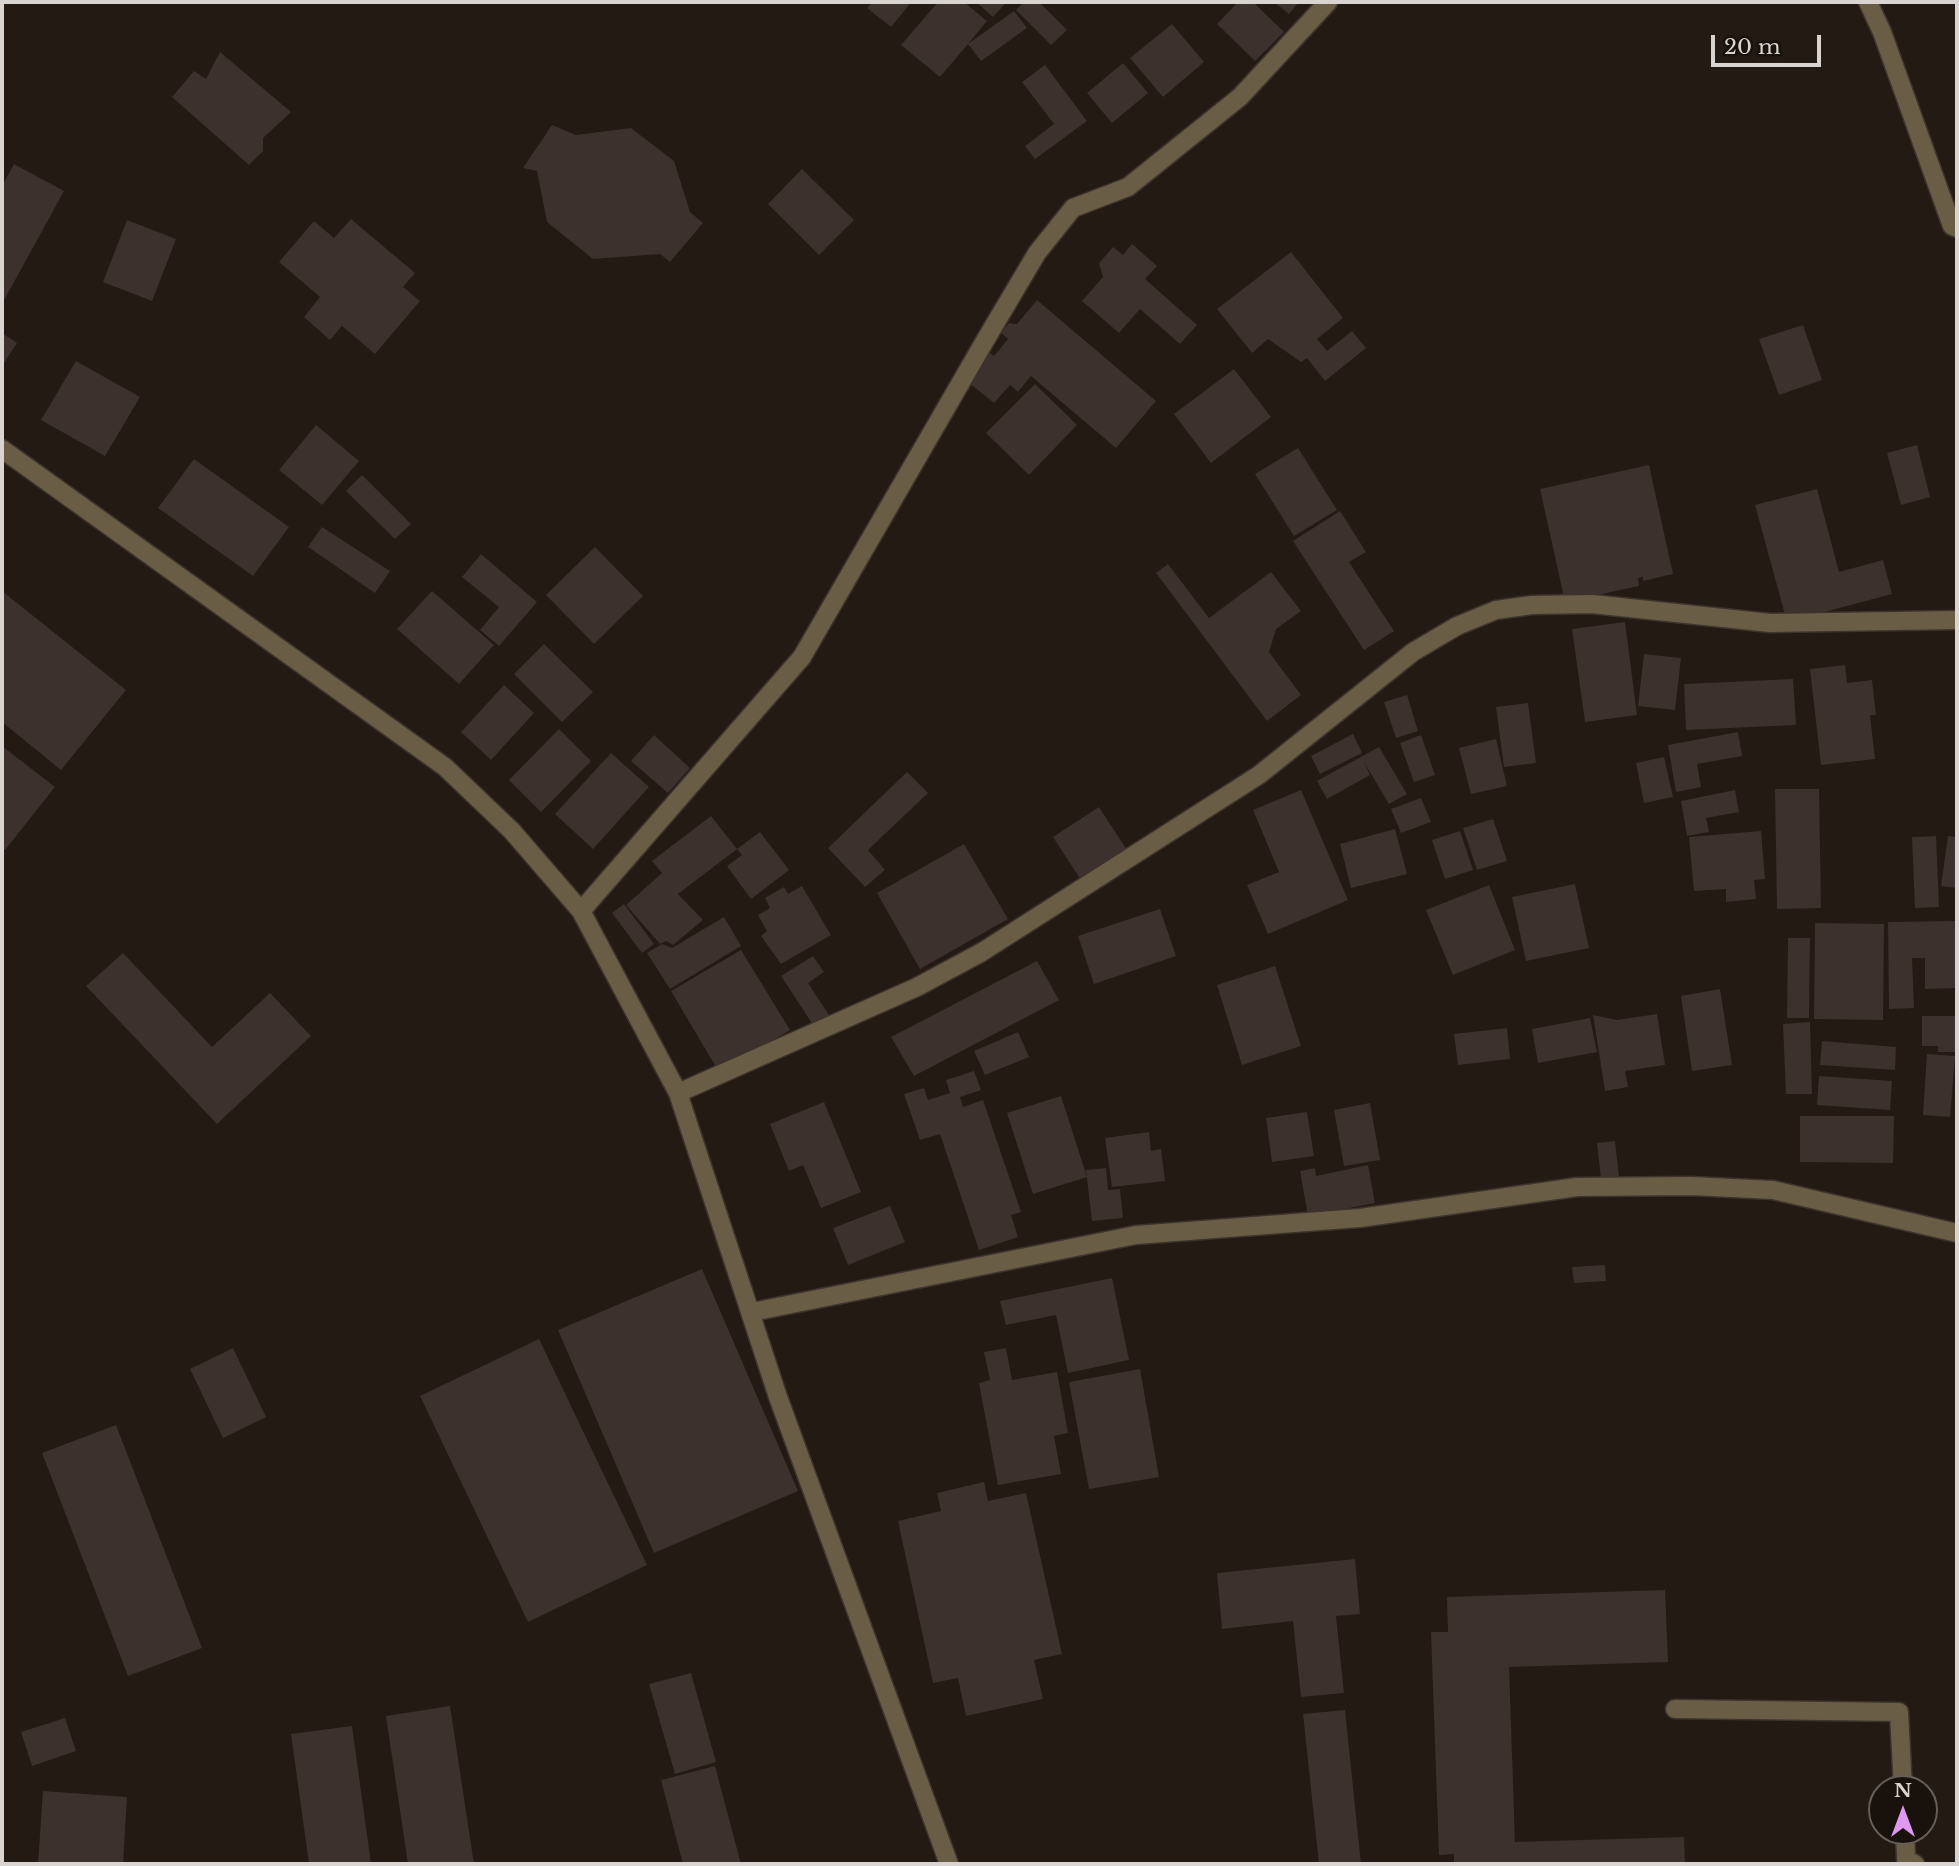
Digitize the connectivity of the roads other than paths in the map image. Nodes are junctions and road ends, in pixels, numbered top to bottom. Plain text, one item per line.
1 (1328, 2) edge
2 (1868, 2) edge
3 (1955, 232) edge
4 (2, 449) edge
5 (1957, 620) edge
6 (581, 911) junction
7 (678, 1093) junction
8 (1957, 1233) edge
9 (752, 1312) junction
10 (1675, 1709) dead end
11 (1902, 1775) edge
12 (1906, 1845) edge
13 (949, 1864) edge
14 (1915, 1864) edge

1 - 6 street
2 - 3 street
4 - 6 street
5 - 7 street
6 - 7 street
7 - 9 street
8 - 9 street
9 - 13 street
10 - 11 street
12 - 14 street

